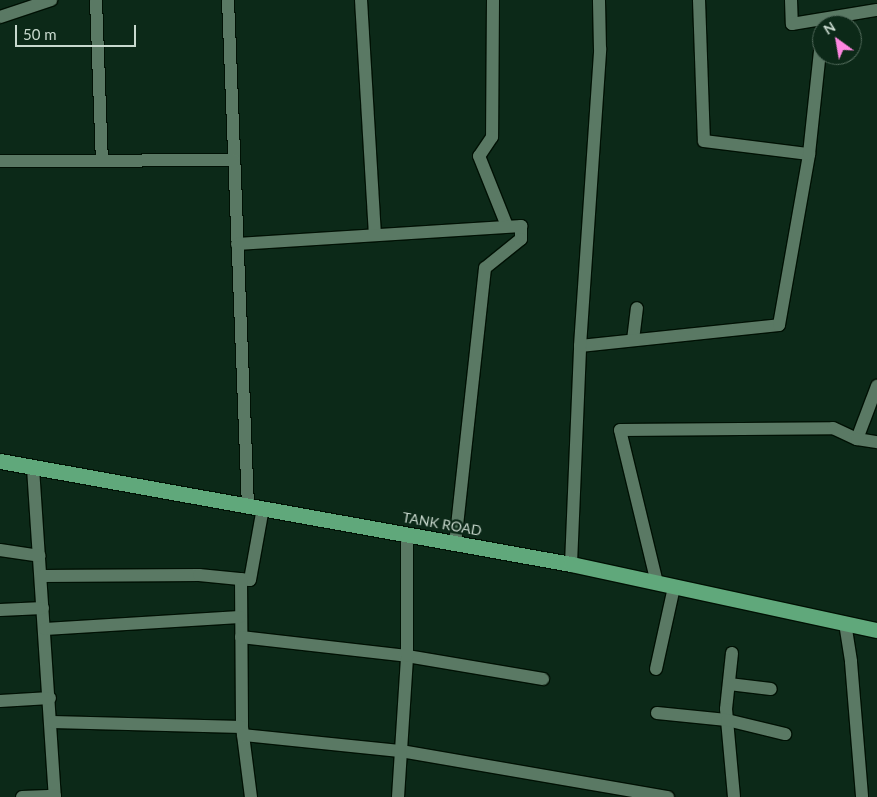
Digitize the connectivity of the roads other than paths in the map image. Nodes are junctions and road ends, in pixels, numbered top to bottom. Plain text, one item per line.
1 (52, 0) edge
2 (96, 0) edge
3 (228, 0) edge
4 (361, 0) edge
5 (493, 0) edge
6 (599, 0) edge
7 (699, 0) edge
8 (791, 0) edge
9 (877, 10) edge
10 (854, 15) edge
11 (0, 16) edge
12 (812, 23) edge
13 (818, 65) edge
14 (809, 154) junction
15 (102, 160) junction
16 (234, 160) junction
17 (0, 161) edge
18 (507, 226) junction
19 (375, 234) junction
20 (238, 244) junction
21 (637, 308) dead end
22 (634, 340) junction
23 (580, 346) junction
24 (877, 386) edge
25 (857, 439) junction
26 (877, 442) edge
27 (0, 461) edge
28 (33, 468) junction
29 (256, 507) junction
30 (407, 534) junction
31 (456, 543) junction
32 (0, 550) edge
33 (40, 556) junction
34 (571, 564) junction
35 (41, 576) junction
36 (241, 579) junction
37 (657, 583) junction
38 (674, 587) junction
39 (44, 608) junction
40 (0, 610) edge
41 (240, 616) junction
42 (845, 623) junction
43 (45, 629) junction
44 (877, 630) edge
45 (242, 637) junction
46 (732, 653) dead end
47 (407, 656) junction
48 (656, 669) dead end
49 (543, 679) dead end
50 (729, 684) junction
51 (771, 689) dead end
52 (50, 698) junction
53 (0, 701) edge
54 (658, 713) dead end
55 (727, 720) junction
56 (52, 722) junction
57 (243, 731) junction
58 (785, 734) dead end
59 (401, 751) junction
60 (582, 784) junction
61 (55, 796) edge
62 (22, 797) edge
63 (251, 797) edge
64 (398, 797) edge
65 (582, 797) edge
66 (668, 797) edge
67 (734, 797) edge
68 (862, 797) edge

1 - 11 street
2 - 15 street
3 - 16 street
4 - 19 street
5 - 18 street
6 - 23 street
7 - 14 street
8 - 12 street
9 - 10 street
13 - 14 street
14 - 22 street
15 - 16 street
15 - 17 street
16 - 20 street
18 - 19 street
18 - 31 street
19 - 20 street
20 - 29 street
21 - 22 street
22 - 23 street
23 - 34 street
24 - 25 street
25 - 26 street
25 - 37 street
27 - 28 highway, TANK ROAD
28 - 29 highway, TANK ROAD
28 - 33 street
29 - 30 highway, TANK ROAD
29 - 36 street
30 - 31 highway, TANK ROAD
30 - 47 street
31 - 34 highway, TANK ROAD
32 - 33 street
33 - 35 street
34 - 37 highway, TANK ROAD
35 - 36 street
35 - 39 street
36 - 41 street
37 - 38 highway, TANK ROAD
38 - 42 highway, TANK ROAD
38 - 48 street
39 - 40 street
39 - 43 street
41 - 43 street
41 - 45 street
42 - 44 highway, TANK ROAD
42 - 68 street
43 - 52 street
45 - 47 street
45 - 57 street
46 - 50 street
47 - 49 street
47 - 59 street
50 - 51 street
50 - 55 street
52 - 53 street
52 - 56 street
54 - 55 street
55 - 58 street
55 - 67 street
56 - 57 street
56 - 61 street
57 - 59 street
57 - 63 street
59 - 60 street
59 - 64 street
60 - 65 street
60 - 66 street
61 - 62 street

